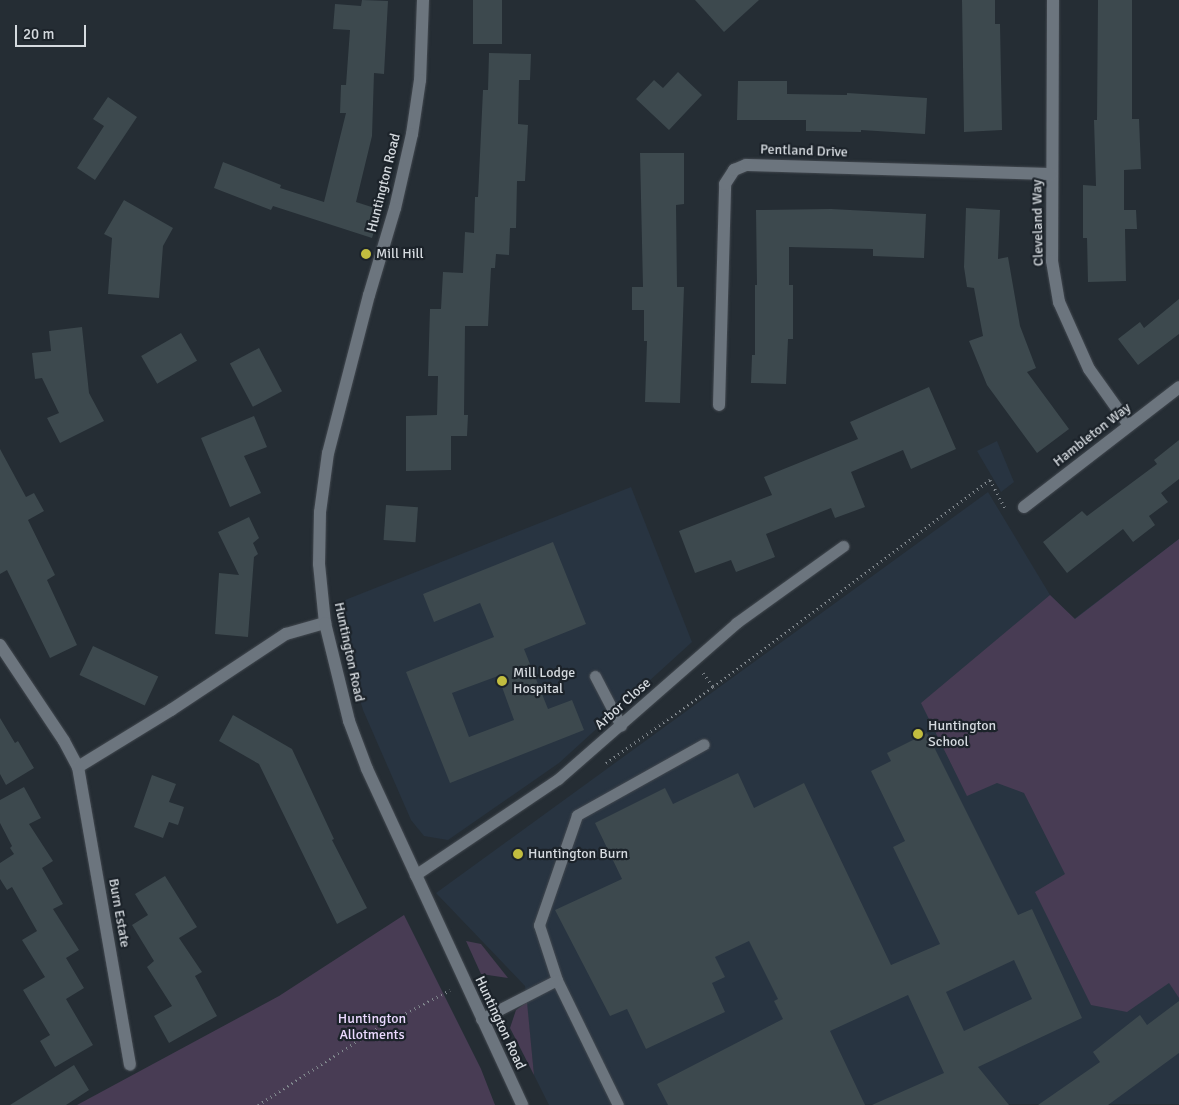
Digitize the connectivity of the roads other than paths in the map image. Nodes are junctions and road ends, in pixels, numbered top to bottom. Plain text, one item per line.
1 (423, 0) edge
2 (1053, 0) edge
3 (1052, 174) junction
4 (1179, 387) edge
5 (719, 405) dead end
6 (1129, 425) junction
7 (1024, 507) road end
8 (844, 546) dead end
9 (325, 623) junction
10 (0, 645) edge
11 (595, 676) dead end
12 (621, 726) junction
13 (704, 744) dead end
14 (78, 767) junction
15 (415, 875) junction
16 (557, 980) junction
17 (481, 1019) junction
18 (130, 1064) dead end
19 (522, 1105) edge
20 (618, 1105) edge

1 - 9 street, Huntington Road
2 - 3 street, Cleveland Way
3 - 5 street, Pentland Drive
3 - 6 street, Cleveland Way
4 - 6 street, Hambleton Way
6 - 7 street, Hambleton Way
8 - 12 lane, Arbor Close
9 - 14 street
9 - 15 street, Huntington Road
10 - 14 street, Burn Estate
11 - 12 lane
12 - 15 lane, Arbor Close
13 - 16 lane
14 - 18 street, Burn Estate
15 - 17 street, Huntington Road
16 - 17 lane
16 - 20 lane
17 - 19 street, Huntington Road

